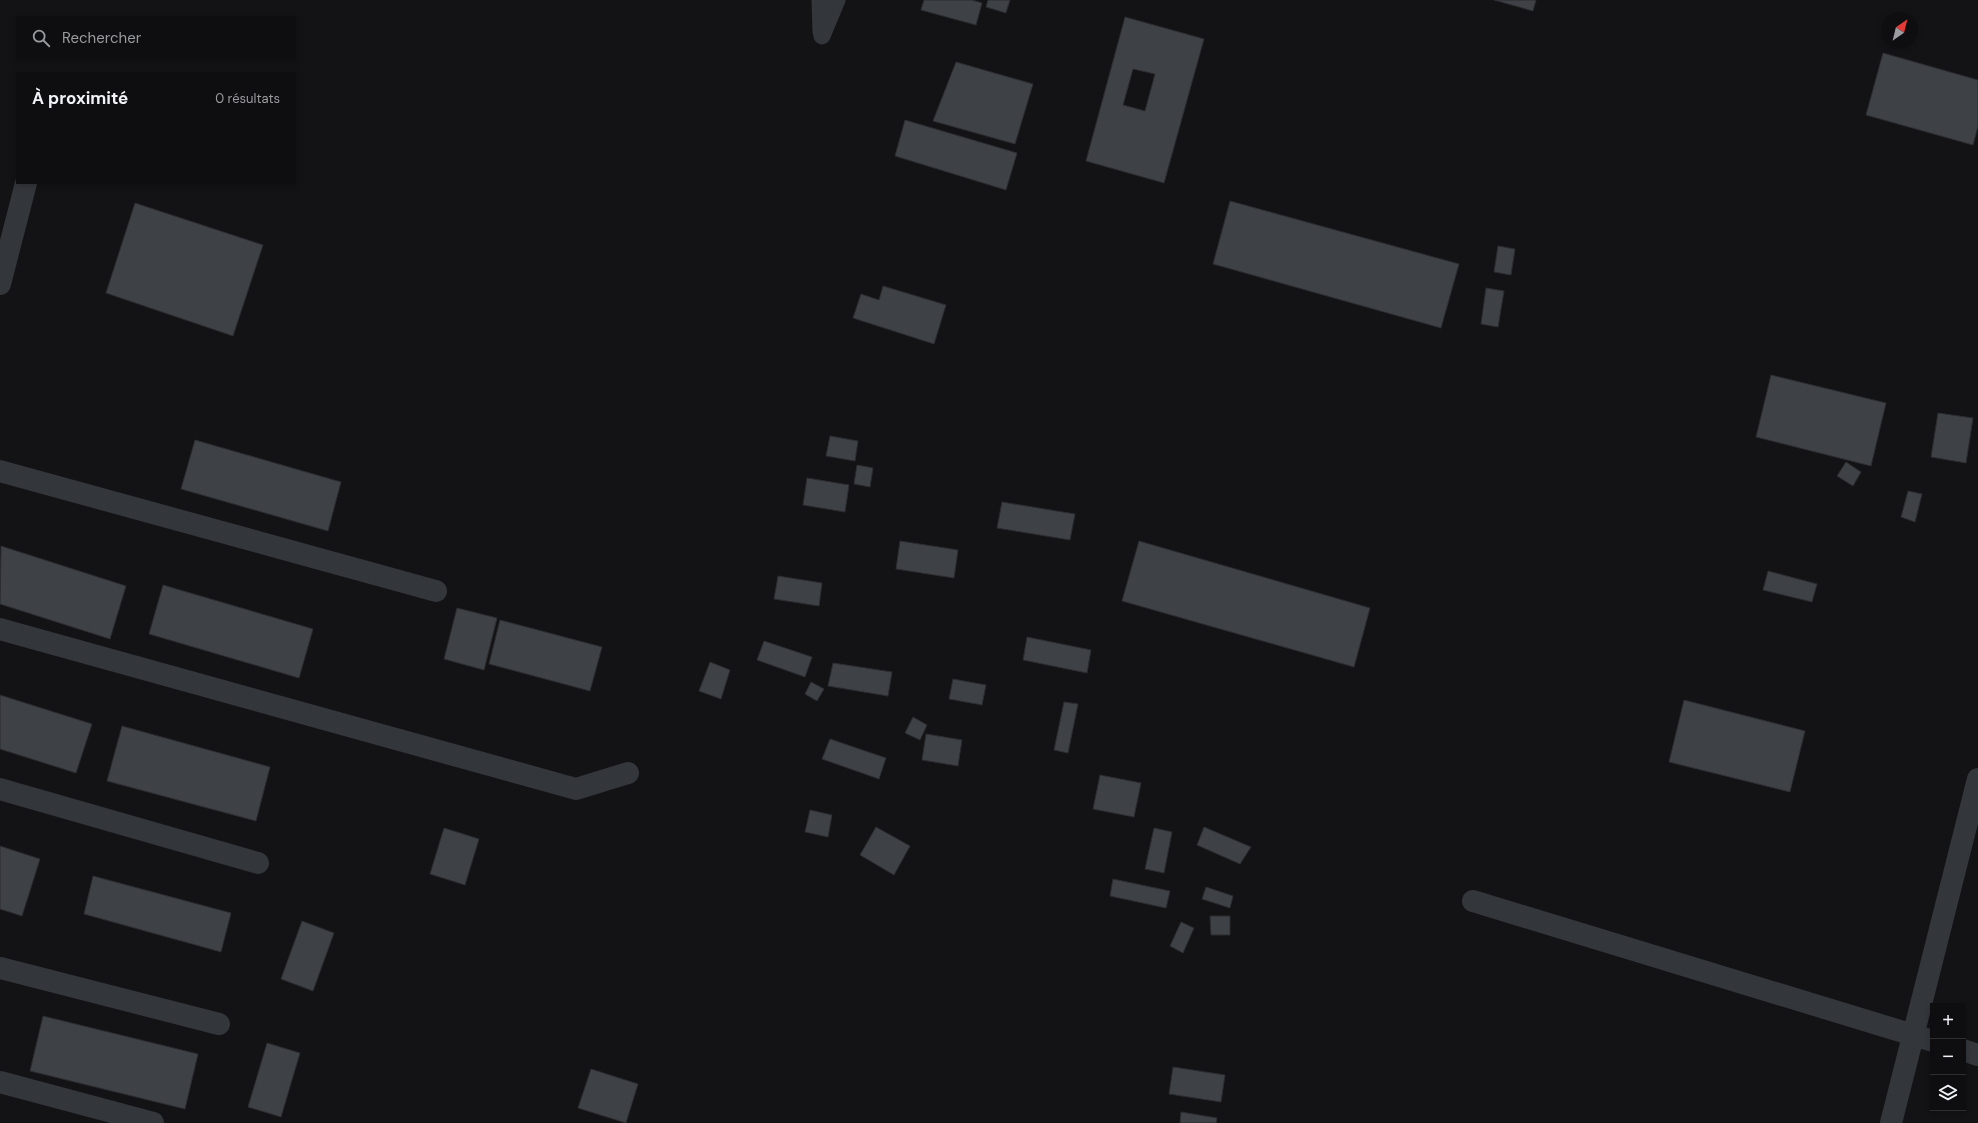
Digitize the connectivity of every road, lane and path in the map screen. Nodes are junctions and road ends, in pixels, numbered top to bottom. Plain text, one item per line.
1 (820, 0) edge
2 (837, 0) edge
3 (26, 184) edge
4 (0, 284) edge
5 (0, 471) edge
6 (436, 591) dead end
7 (0, 629) edge
8 (628, 773) dead end
9 (1978, 779) edge
10 (0, 789) edge
11 (258, 863) dead end
12 (1474, 901) dead end
13 (0, 968) edge
14 (219, 1024) dead end
15 (1924, 1038) edge
16 (1966, 1051) edge
17 (1978, 1055) edge
18 (0, 1082) edge
19 (153, 1123) edge
20 (1891, 1123) edge

1 - 2 lane
3 - 4 street
5 - 6 street
7 - 8 street
9 - 15 street
10 - 11 street
12 - 15 street
13 - 14 street
15 - 20 street
16 - 17 street
18 - 19 street

